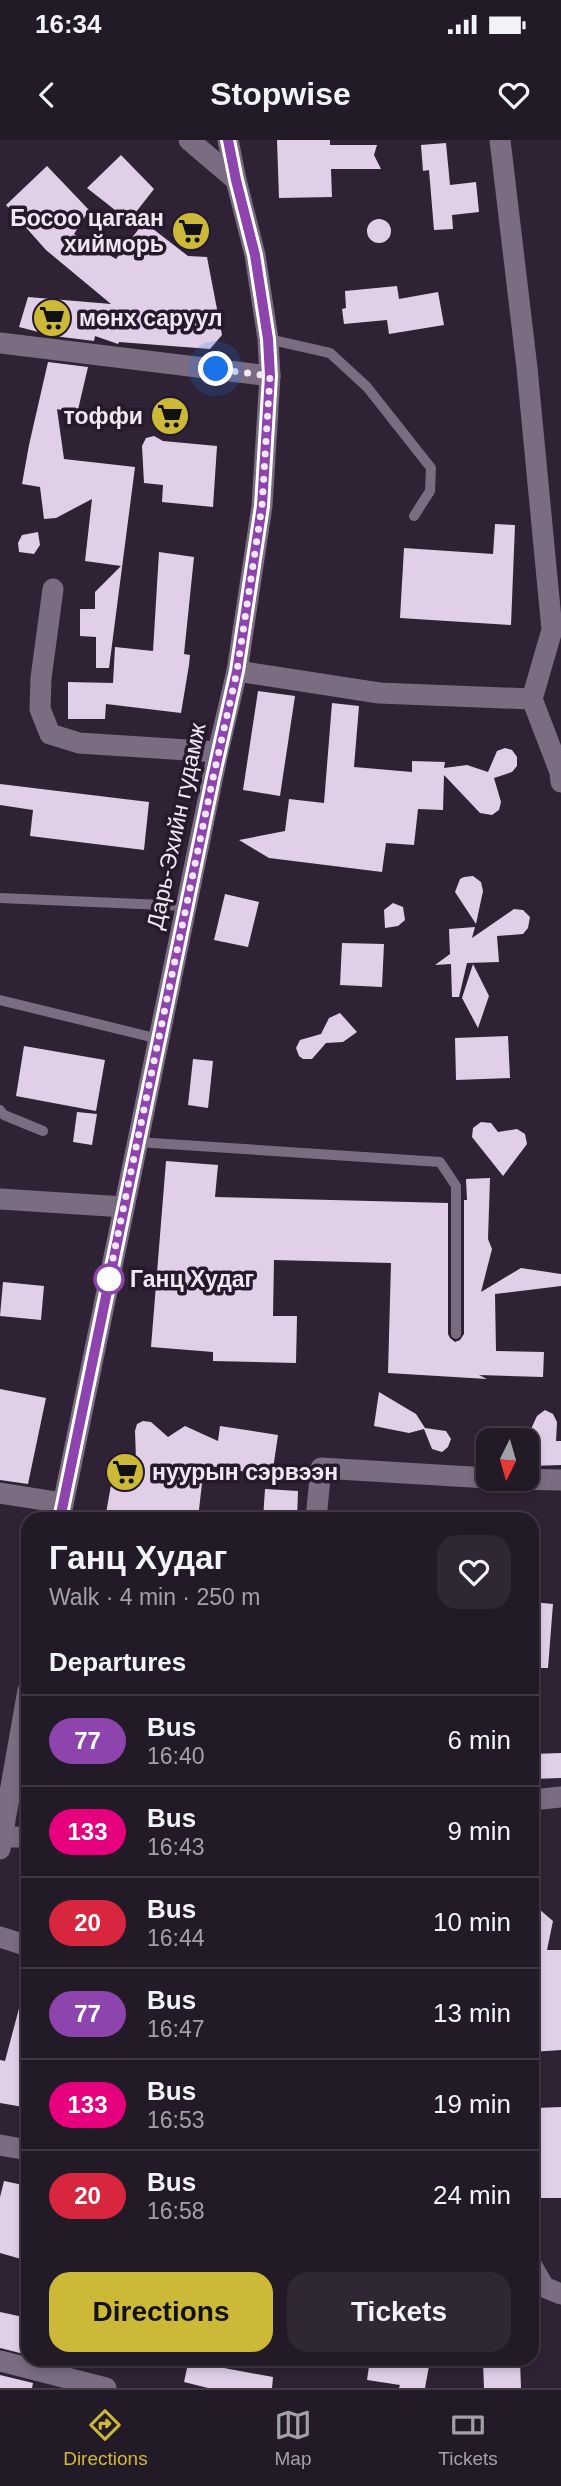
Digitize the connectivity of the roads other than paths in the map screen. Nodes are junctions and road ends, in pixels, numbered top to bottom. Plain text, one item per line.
1 (189, 140) edge
2 (228, 140) edge
3 (500, 140) edge
4 (236, 180) junction
5 (268, 339) junction
6 (0, 343) edge
7 (270, 376) junction
8 (414, 516) dead end
9 (53, 589) dead end
10 (237, 671) junction
11 (532, 699) junction
12 (218, 752) junction
13 (561, 782) edge
14 (0, 898) edge
15 (186, 906) junction
16 (0, 1000) edge
17 (159, 1039) junction
18 (0, 1110) edge
19 (43, 1131) dead end
20 (138, 1142) junction
21 (0, 1199) edge
22 (124, 1207) junction
23 (456, 1334) dead end
24 (476, 1477) edge
25 (539, 1480) edge
26 (561, 1480) edge
27 (0, 1493) edge
28 (61, 1511) edge
29 (317, 1512) edge
30 (21, 1730) edge
31 (561, 1797) edge
32 (539, 1799) edge
33 (21, 1839) edge
34 (1, 1843) edge
35 (0, 1937) edge
36 (21, 1944) edge
37 (0, 2145) edge
38 (21, 2150) edge
39 (539, 2278) edge
40 (561, 2294) edge
41 (0, 2361) edge
42 (107, 2388) edge

1 - 4 street
2 - 4 street, Дарь-Эхийн гудамж
3 - 11 street
4 - 5 street, Дарь-Эхийн гудамж
5 - 7 street, Дарь-Эхийн гудамж
5 - 8 lane
6 - 7 street
7 - 10 street, Дарь-Эхийн гудамж
9 - 12 street
10 - 11 street
10 - 12 street, Дарь-Эхийн гудамж
11 - 13 street
12 - 15 street, Дарь-Эхийн гудамж
14 - 15 lane
15 - 17 street, Дарь-Эхийн гудамж
16 - 17 lane
17 - 20 street, Дарь-Эхийн гудамж
18 - 19 lane
20 - 22 street, Дарь-Эхийн гудамж
20 - 23 lane
21 - 22 street
22 - 28 street, Дарь-Эхийн гудамж
24 - 29 street
25 - 26 street
27 - 28 street
30 - 34 street
31 - 32 street
33 - 34 street
35 - 36 street
37 - 38 street
39 - 40 street
41 - 42 street

